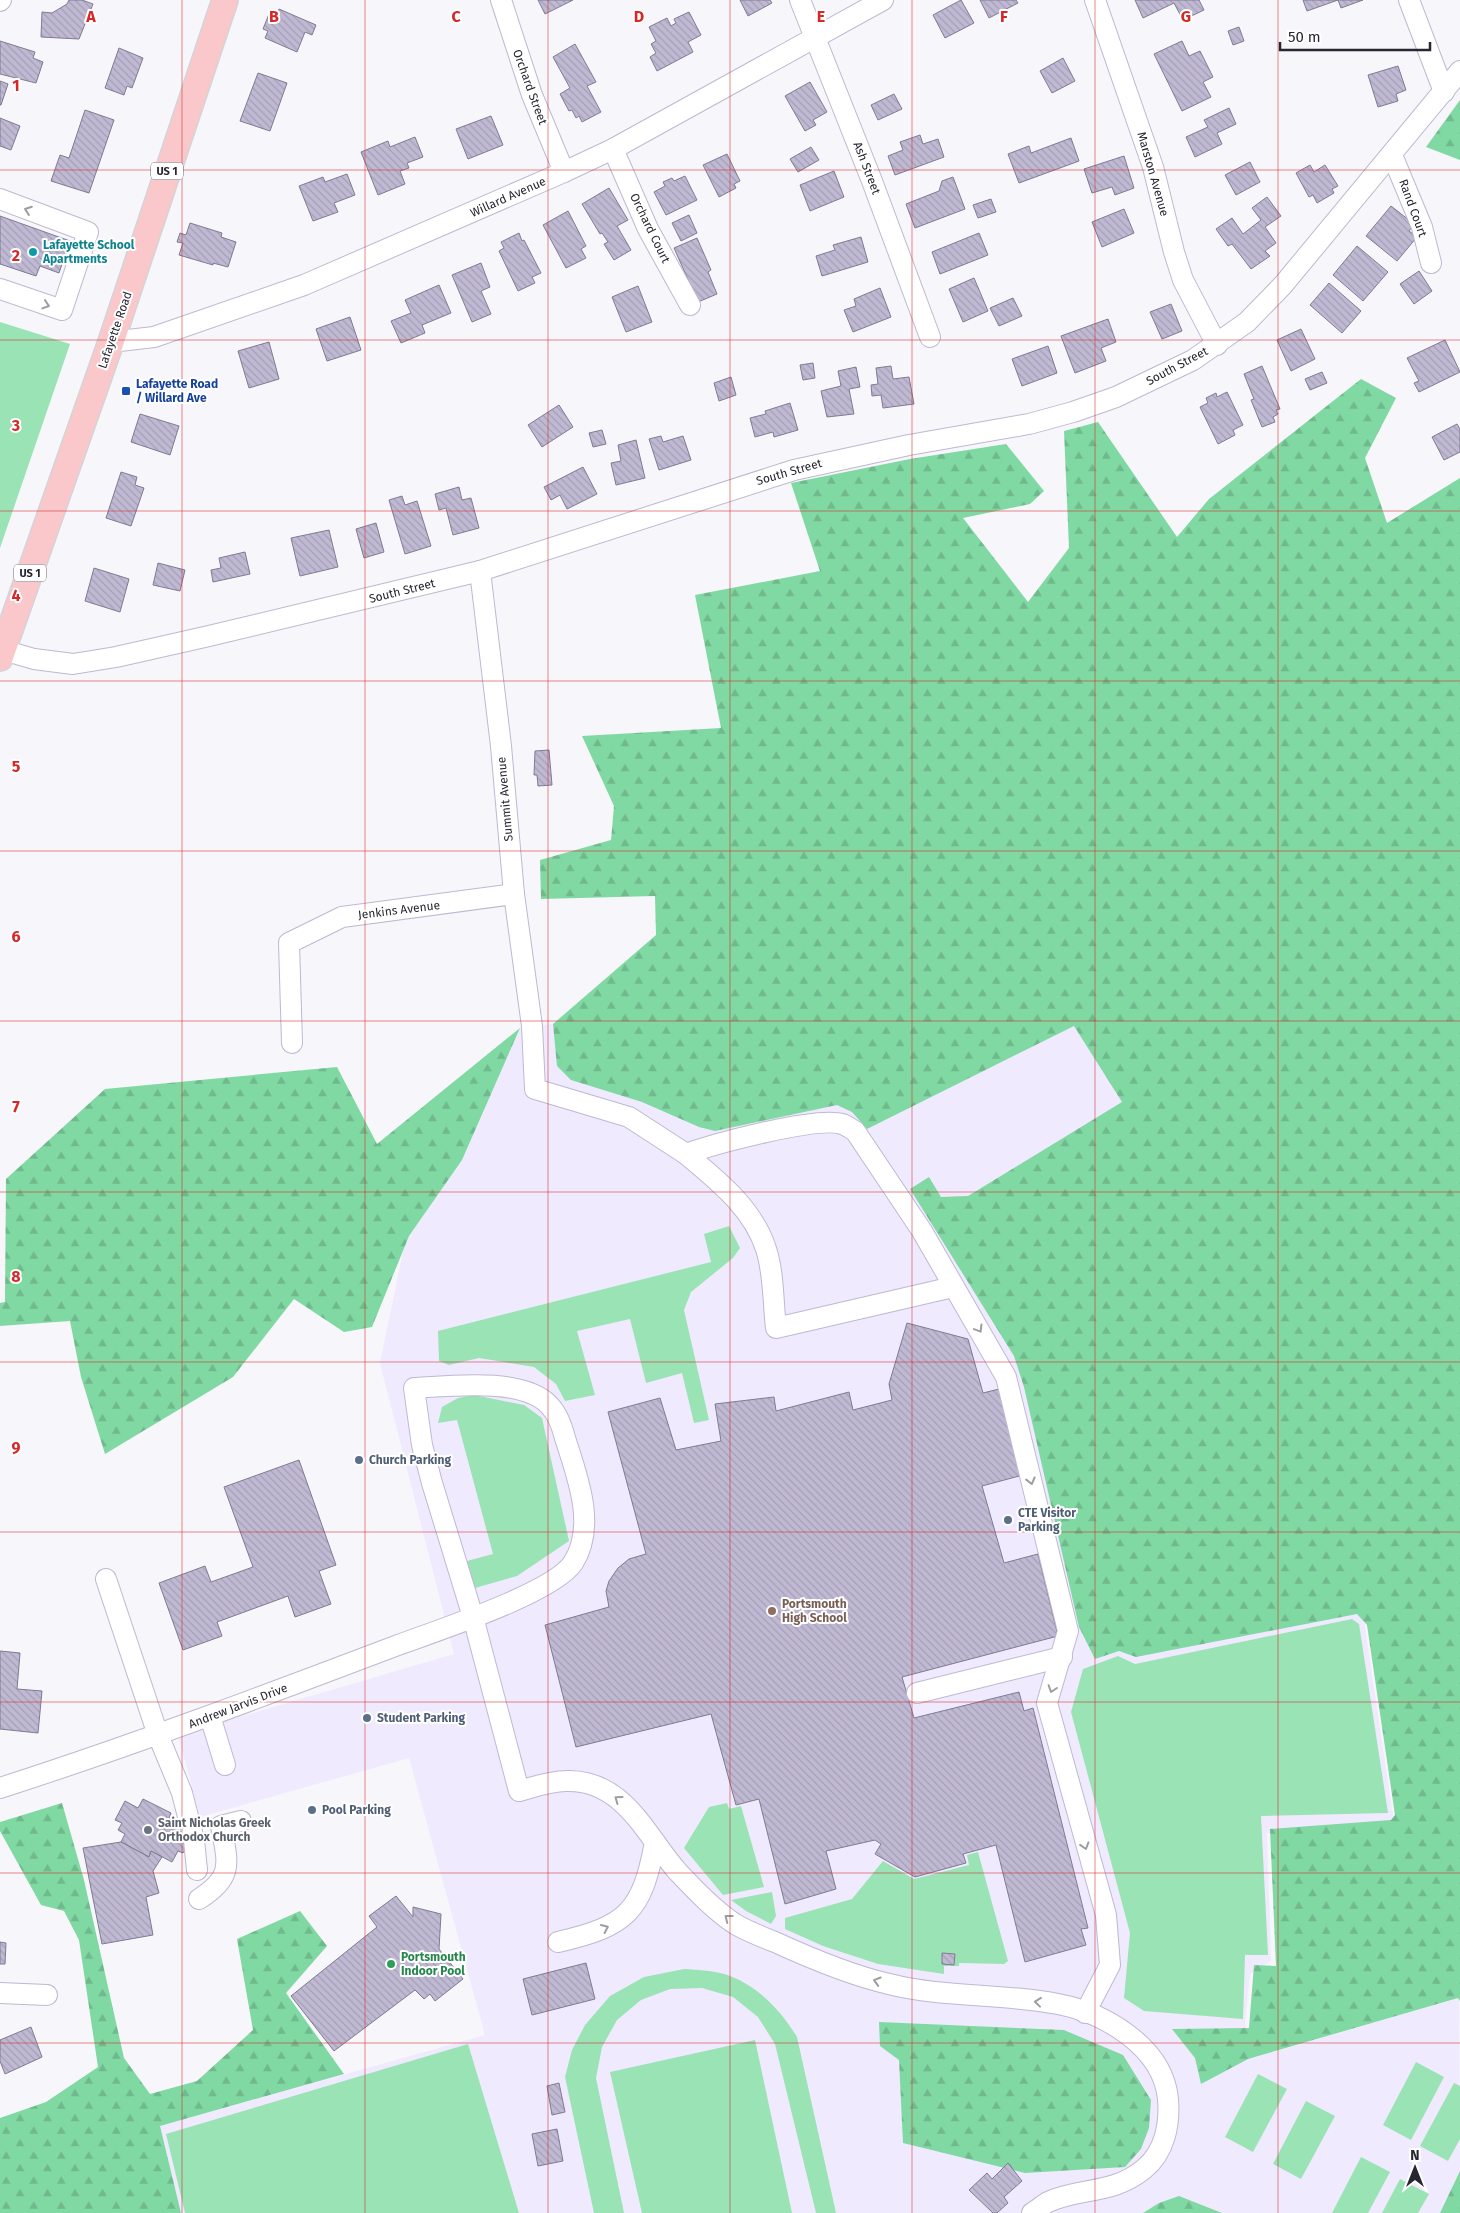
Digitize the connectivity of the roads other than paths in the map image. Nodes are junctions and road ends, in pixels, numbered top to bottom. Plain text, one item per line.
1 (225, 0) edge
2 (501, 0) edge
3 (800, 0) edge
4 (883, 0) edge
5 (1095, 0) edge
6 (1409, 0) edge
7 (815, 38) junction
8 (1460, 71) edge
9 (1444, 92) junction
10 (613, 148) junction
11 (1392, 155) junction
12 (564, 172) junction
13 (0, 199) edge
14 (1431, 263) dead end
15 (0, 289) edge
16 (690, 306) dead end
17 (930, 338) dead end
18 (111, 342) junction
19 (1217, 345) junction
20 (480, 571) junction
21 (1, 652) edge
22 (514, 894) junction
23 (292, 1043) dead end
24 (686, 1154) junction
25 (953, 1287) junction
26 (106, 1579) dead end
27 (473, 1617) junction
28 (1062, 1657) junction
29 (916, 1693) dead end
30 (210, 1716) junction
31 (158, 1735) junction
32 (225, 1765) dead end
33 (0, 1788) edge
34 (241, 1821) dead end
35 (655, 1842) junction
36 (197, 1870) dead end
37 (199, 1899) dead end
38 (558, 1942) dead end
39 (0, 1993) edge
40 (47, 1995) dead end
41 (1085, 2013) junction
42 (1032, 2213) edge

1 - 18 main road, Lafayette Road / US 1
2 - 12 street, Orchard Street
3 - 7 street, Ash Street
4 - 7 street, Willard Avenue
5 - 19 street, Marston Avenue
6 - 9 street
7 - 10 street, Willard Avenue
7 - 17 street, Ash Street
8 - 9 street, South Street
9 - 11 street, South Street
10 - 12 street, Willard Avenue
10 - 16 street, Orchard Court
11 - 14 street, Rand Court
11 - 19 street, South Street
12 - 18 street, Willard Avenue
15 -> 13 street
18 - 21 main road, Lafayette Road / US 1
19 - 20 street, South Street
20 - 21 street, South Street
20 - 22 street, Summit Avenue
22 - 23 street, Jenkins Avenue
22 - 24 street, Summit Avenue
24 - 25 street
24 - 25 street
25 -> 28 street
26 - 31 street
27 - 27 street
27 - 30 street, Andrew Jarvis Drive
35 -> 27 street
28 - 29 street
28 -> 41 street
30 - 31 street, Andrew Jarvis Drive
30 - 32 street
31 - 33 street, Andrew Jarvis Drive
31 - 36 street
34 - 37 street
38 -> 35 street
41 -> 35 street
39 - 40 street
41 - 42 street

